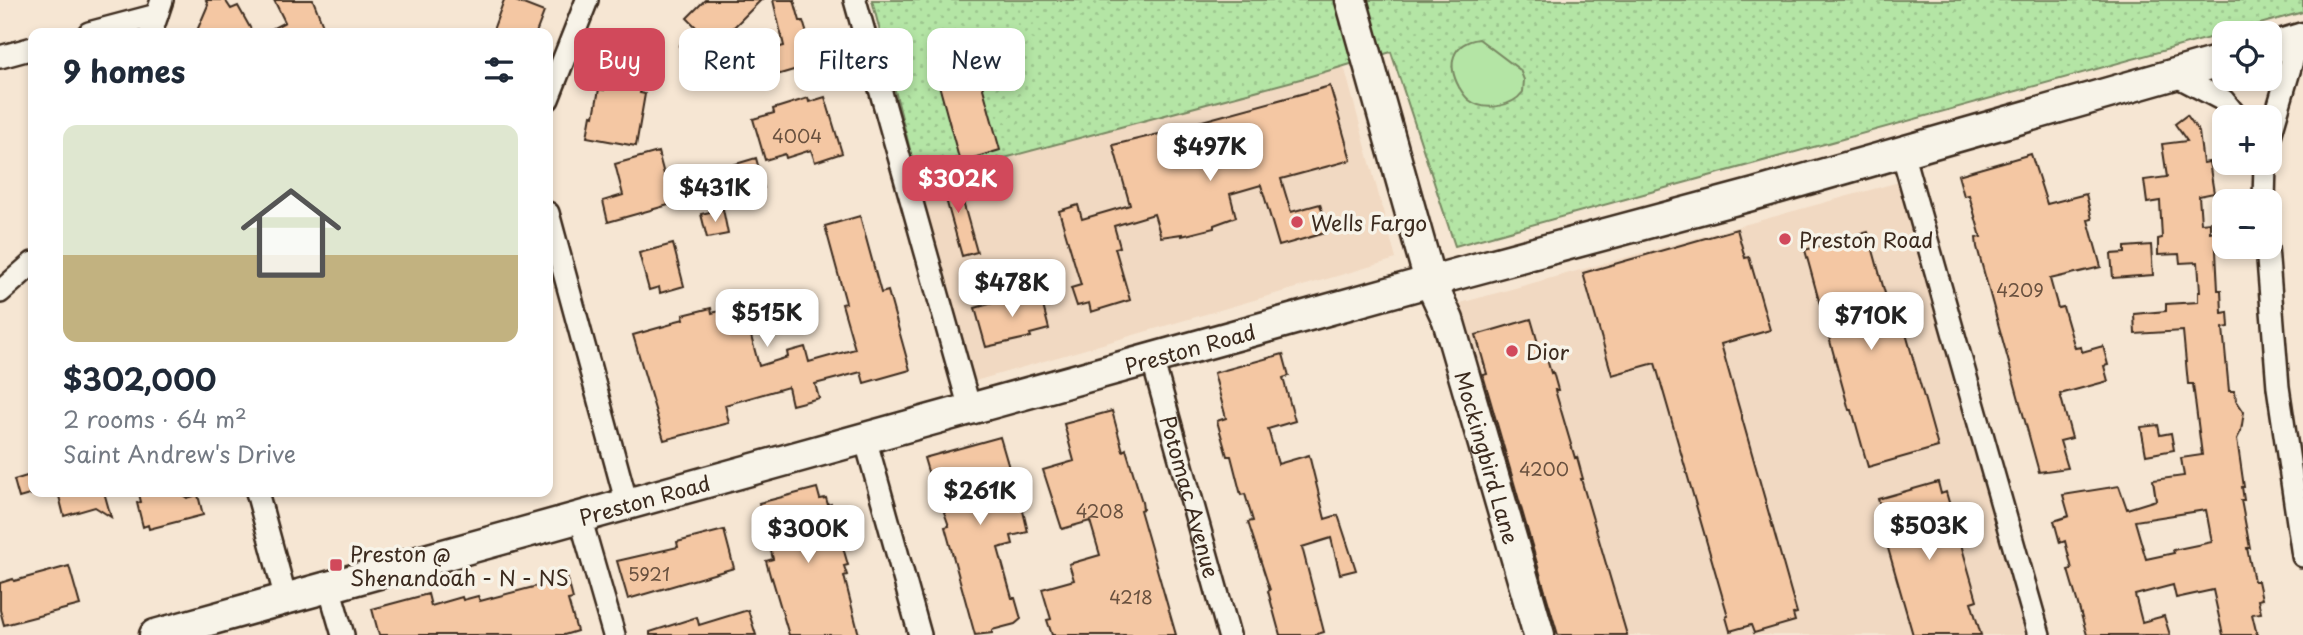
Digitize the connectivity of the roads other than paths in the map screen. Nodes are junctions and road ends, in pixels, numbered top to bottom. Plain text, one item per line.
1 (587, 0) edge
2 (855, 0) edge
3 (1351, 0) edge
4 (157, 16) edge
5 (109, 28) edge
6 (2301, 39) edge
7 (2282, 45) edge
8 (28, 49) edge
9 (0, 57) edge
10 (2212, 64) edge
11 (2173, 75) junction
12 (553, 86) edge
13 (2227, 105) edge
14 (2280, 105) edge
15 (1902, 152) junction
16 (553, 232) edge
17 (2268, 259) edge
18 (28, 268) edge
19 (1430, 281) junction
20 (0, 292) edge
21 (1152, 359) junction
22 (970, 409) junction
23 (865, 438) junction
24 (258, 497) edge
25 (627, 504) junction
26 (580, 517) junction
27 (2303, 556) edge
28 (329, 587) junction
29 (286, 599) junction
30 (1528, 627) edge
31 (155, 635) edge
32 (343, 635) edge
33 (614, 635) edge
34 (920, 635) edge
35 (1229, 635) edge
36 (2039, 635) edge

1 - 12 street
2 - 22 street
3 - 19 main road, Mockingbird Lane
4 - 5 street
6 - 7 main road
6 - 14 street
8 - 9 street
10 - 11 main road, Preston Road
11 - 13 street
11 - 15 main road, Preston Road
15 - 19 main road, Preston Road
15 - 36 street
16 - 25 street
17 - 27 street
18 - 20 street
19 - 21 main road, Preston Road
19 - 30 main road, Mockingbird Lane
21 - 22 main road, Preston Road
21 - 35 street, Potomac Avenue
22 - 23 main road, Preston Road
23 - 25 main road, Preston Road
23 - 34 street
24 - 29 street
25 - 26 main road, Preston Road
26 - 28 main road, Preston Road
26 - 33 street
28 - 29 main road, Preston Road
28 - 32 street
29 - 31 main road, Preston Road

